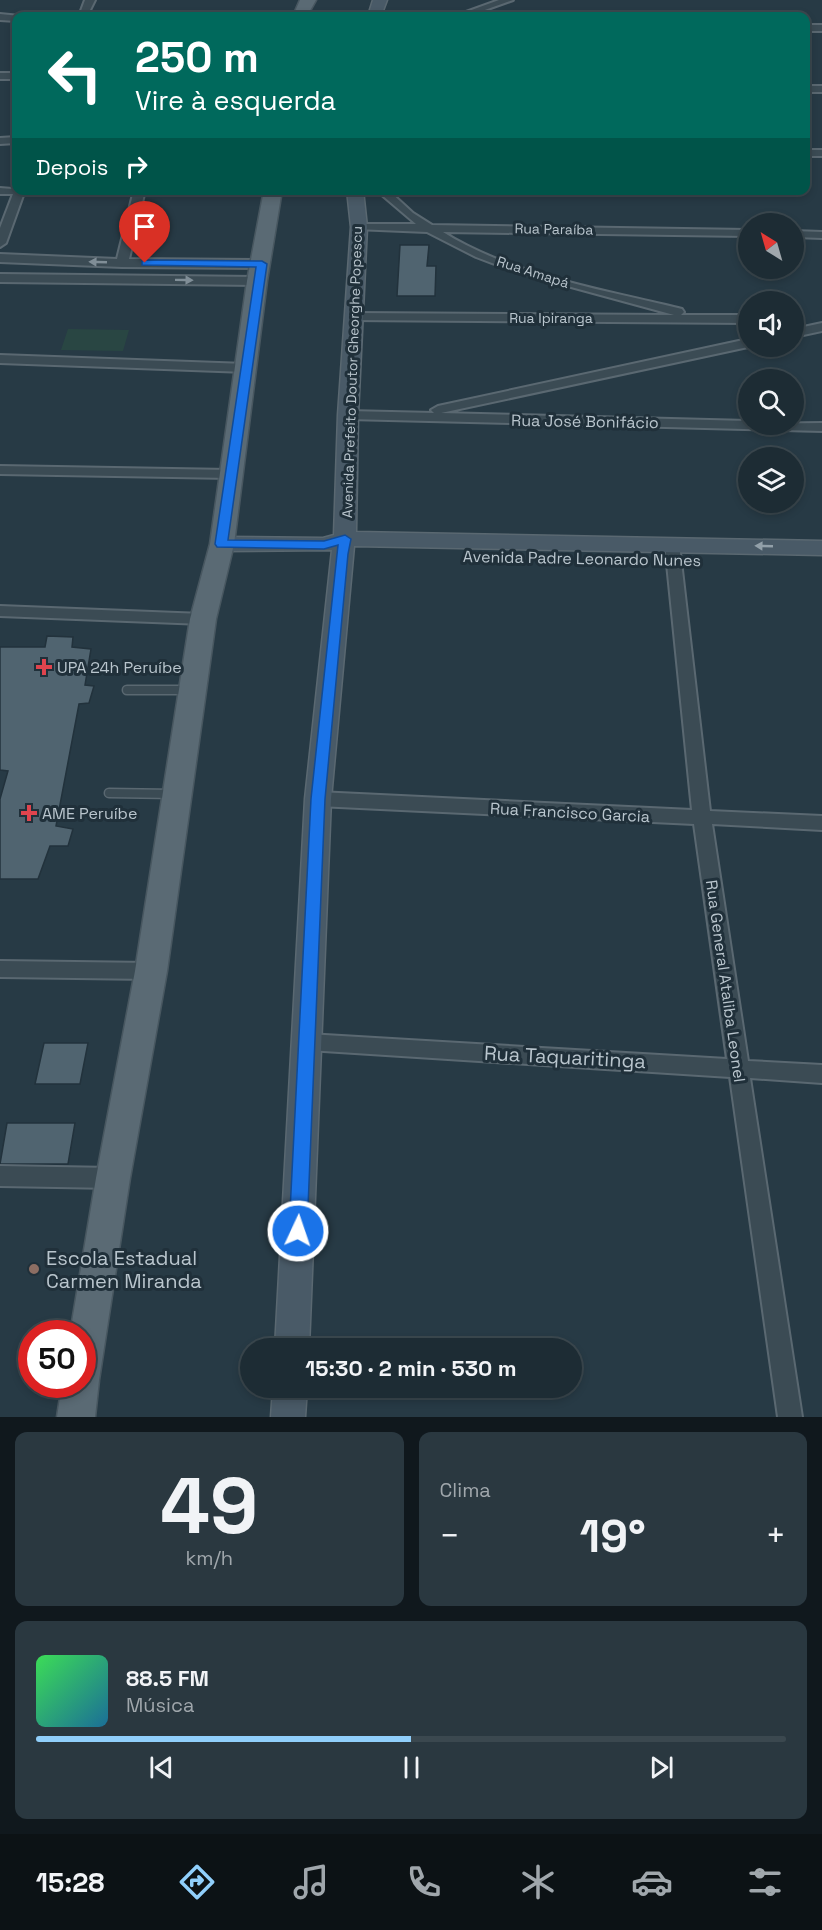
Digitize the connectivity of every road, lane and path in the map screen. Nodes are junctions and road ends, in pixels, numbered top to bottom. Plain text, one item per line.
1 (508, 0) edge
2 (472, 12) edge
3 (18, 195) edge
4 (139, 195) edge
5 (272, 195) edge
6 (356, 195) edge
7 (387, 195) edge
8 (421, 226) junction
9 (359, 227) junction
10 (738, 233) edge
11 (804, 234) edge
12 (822, 235) edge
13 (0, 243) edge
14 (0, 258) edge
15 (122, 263) junction
16 (260, 273) junction
17 (0, 278) edge
18 (354, 316) junction
19 (702, 319) junction
20 (738, 320) edge
21 (804, 320) edge
22 (822, 321) edge
23 (822, 327) edge
24 (804, 331) edge
25 (738, 345) edge
26 (0, 359) edge
27 (246, 368) junction
28 (348, 415) junction
29 (410, 416) junction
30 (822, 427) edge
31 (0, 470) edge
32 (230, 474) junction
33 (222, 535) junction
34 (337, 546) junction
35 (822, 548) edge
36 (673, 552) junction
37 (822, 563) edge
38 (0, 611) edge
39 (203, 619) junction
40 (127, 690) dead end
41 (192, 690) junction
42 (109, 793) dead end
43 (177, 794) junction
44 (318, 799) junction
45 (702, 818) junction
46 (822, 823) edge
47 (0, 969) edge
48 (151, 971) junction
49 (309, 1042) junction
50 (738, 1067) junction
51 (822, 1074) edge
52 (0, 1176) edge
53 (113, 1178) junction
54 (91, 1320) edge
55 (293, 1338) edge
56 (79, 1398) edge
57 (289, 1398) edge
58 (76, 1417) edge
59 (288, 1417) edge
60 (790, 1417) edge

1 - 2 street
3 - 13 street
4 - 15 street
5 - 16 main road
6 - 9 main road, Avenida Prefeito Doutor Gheorghe Popescu
7 - 8 street, Rua Amapá
8 - 9 street, Rua Paraíba
8 - 10 street, Rua Paraíba
8 - 19 street, Rua Amapá
9 - 18 main road, Avenida Prefeito Doutor Gheorghe Popescu
11 - 12 street
15 -> 14 street
15 - 16 street
17 -> 16 street
16 - 27 main road
18 - 19 street, Rua Ipiranga
18 - 28 main road, Avenida Prefeito Doutor Gheorghe Popescu
19 - 20 street, Rua Ipiranga
21 - 22 street
23 - 24 street
25 - 29 street
26 - 27 street
27 - 32 main road
28 - 29 street, Rua José Bonifácio
28 - 34 main road, Avenida Prefeito Doutor Gheorghe Popescu
29 - 30 street, Rua José Bonifácio
31 - 32 street
32 - 33 main road
33 - 34 main road, Avenida Padre Leonardo Nunes
33 - 39 main road
34 - 36 main road, Avenida Padre Leonardo Nunes
34 - 44 main road, Avenida Prefeito Doutor Gheorghe Popescu
35 -> 36 main road, Avenida Padre Leonardo Nunes
36 - 37 main road, Avenida Padre Leonardo Nunes
36 - 45 street, Rua General Ataliba Leonel
38 - 39 street
39 - 41 main road
40 - 41 lane
41 - 43 main road
42 - 43 lane
43 - 48 main road
44 - 45 street, Rua Francisco Garcia
44 - 49 main road, Avenida Prefeito Doutor Gheorghe Popescu
45 - 46 street, Rua Francisco Garcia
45 - 50 street, Rua General Ataliba Leonel
47 - 48 street
48 - 53 main road
49 - 50 street, Rua Taquaritinga
49 - 55 main road, Avenida Prefeito Doutor Gheorghe Popescu
50 - 51 street, Rua Taquaritinga
50 - 60 street, Rua General Ataliba Leonel
52 - 53 street
53 - 54 main road
56 - 58 main road
57 - 59 main road

